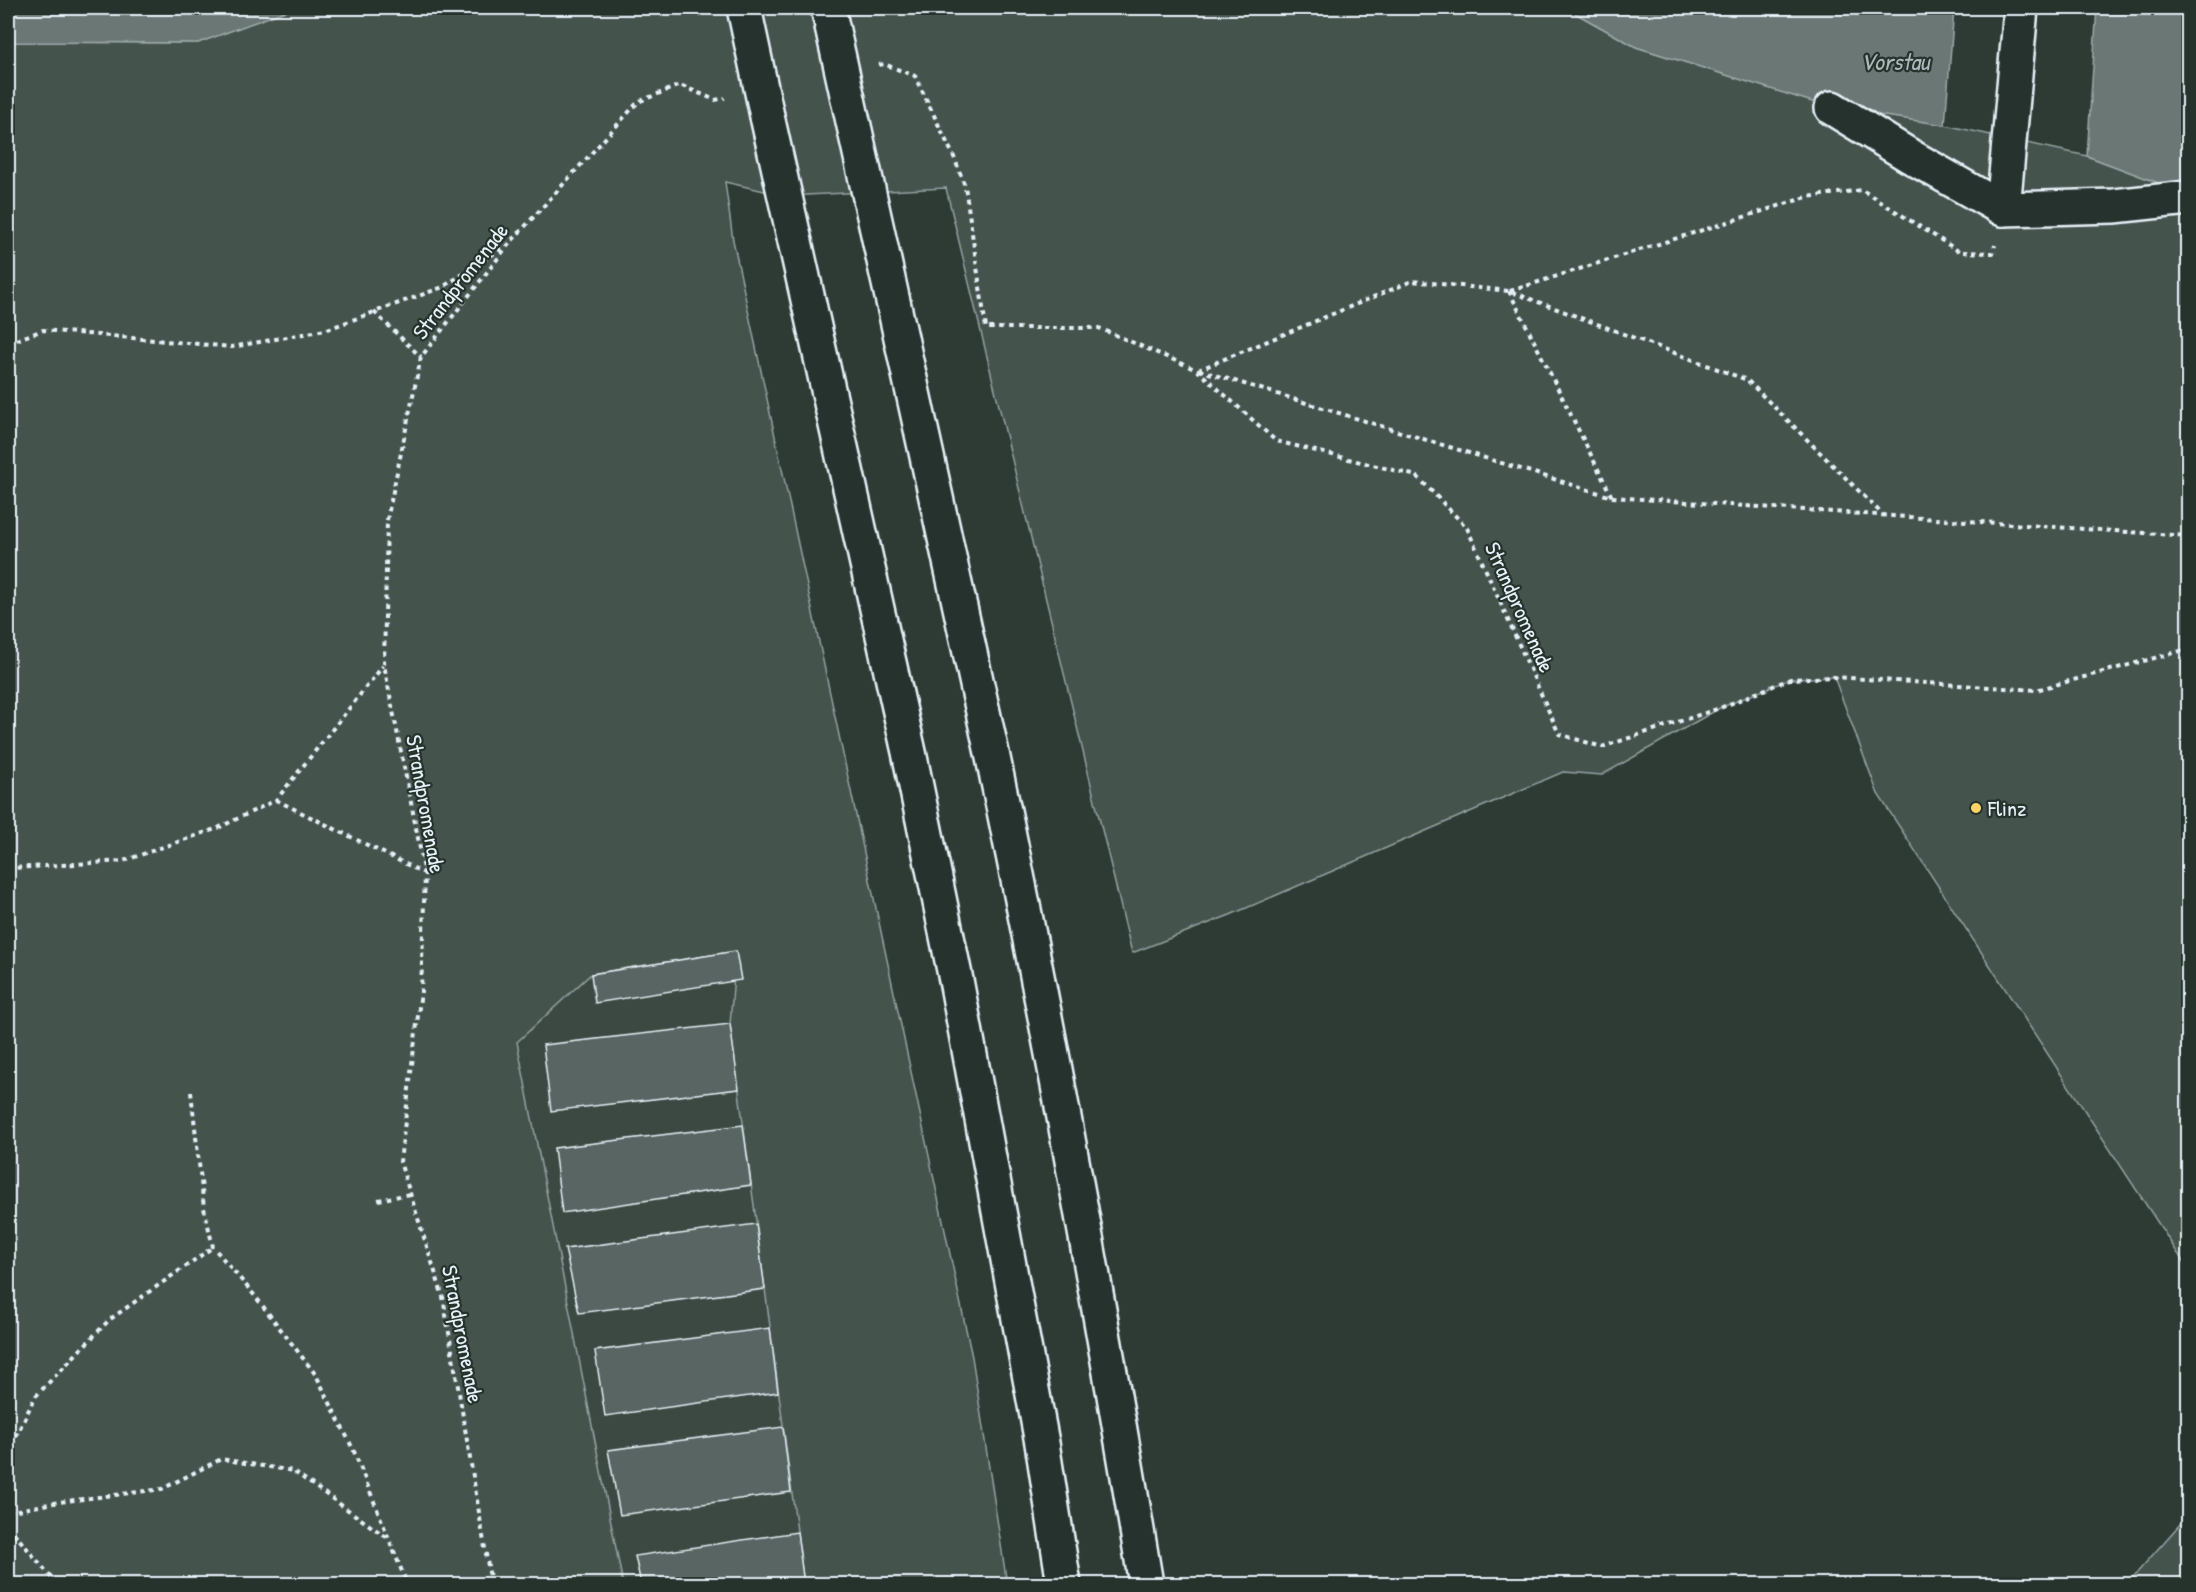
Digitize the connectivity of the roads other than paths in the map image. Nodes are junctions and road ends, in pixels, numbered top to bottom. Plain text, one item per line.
1 (744, 8) edge
2 (828, 8) edge
3 (2021, 8) edge
4 (1832, 108) dead end
5 (2188, 198) edge
6 (2003, 209) junction
7 (1064, 1584) edge
8 (1146, 1584) edge

1 - 7 main road, bridge
2 - 8 main road, bridge
3 - 6 main road
4 - 6 main road
5 - 6 main road

